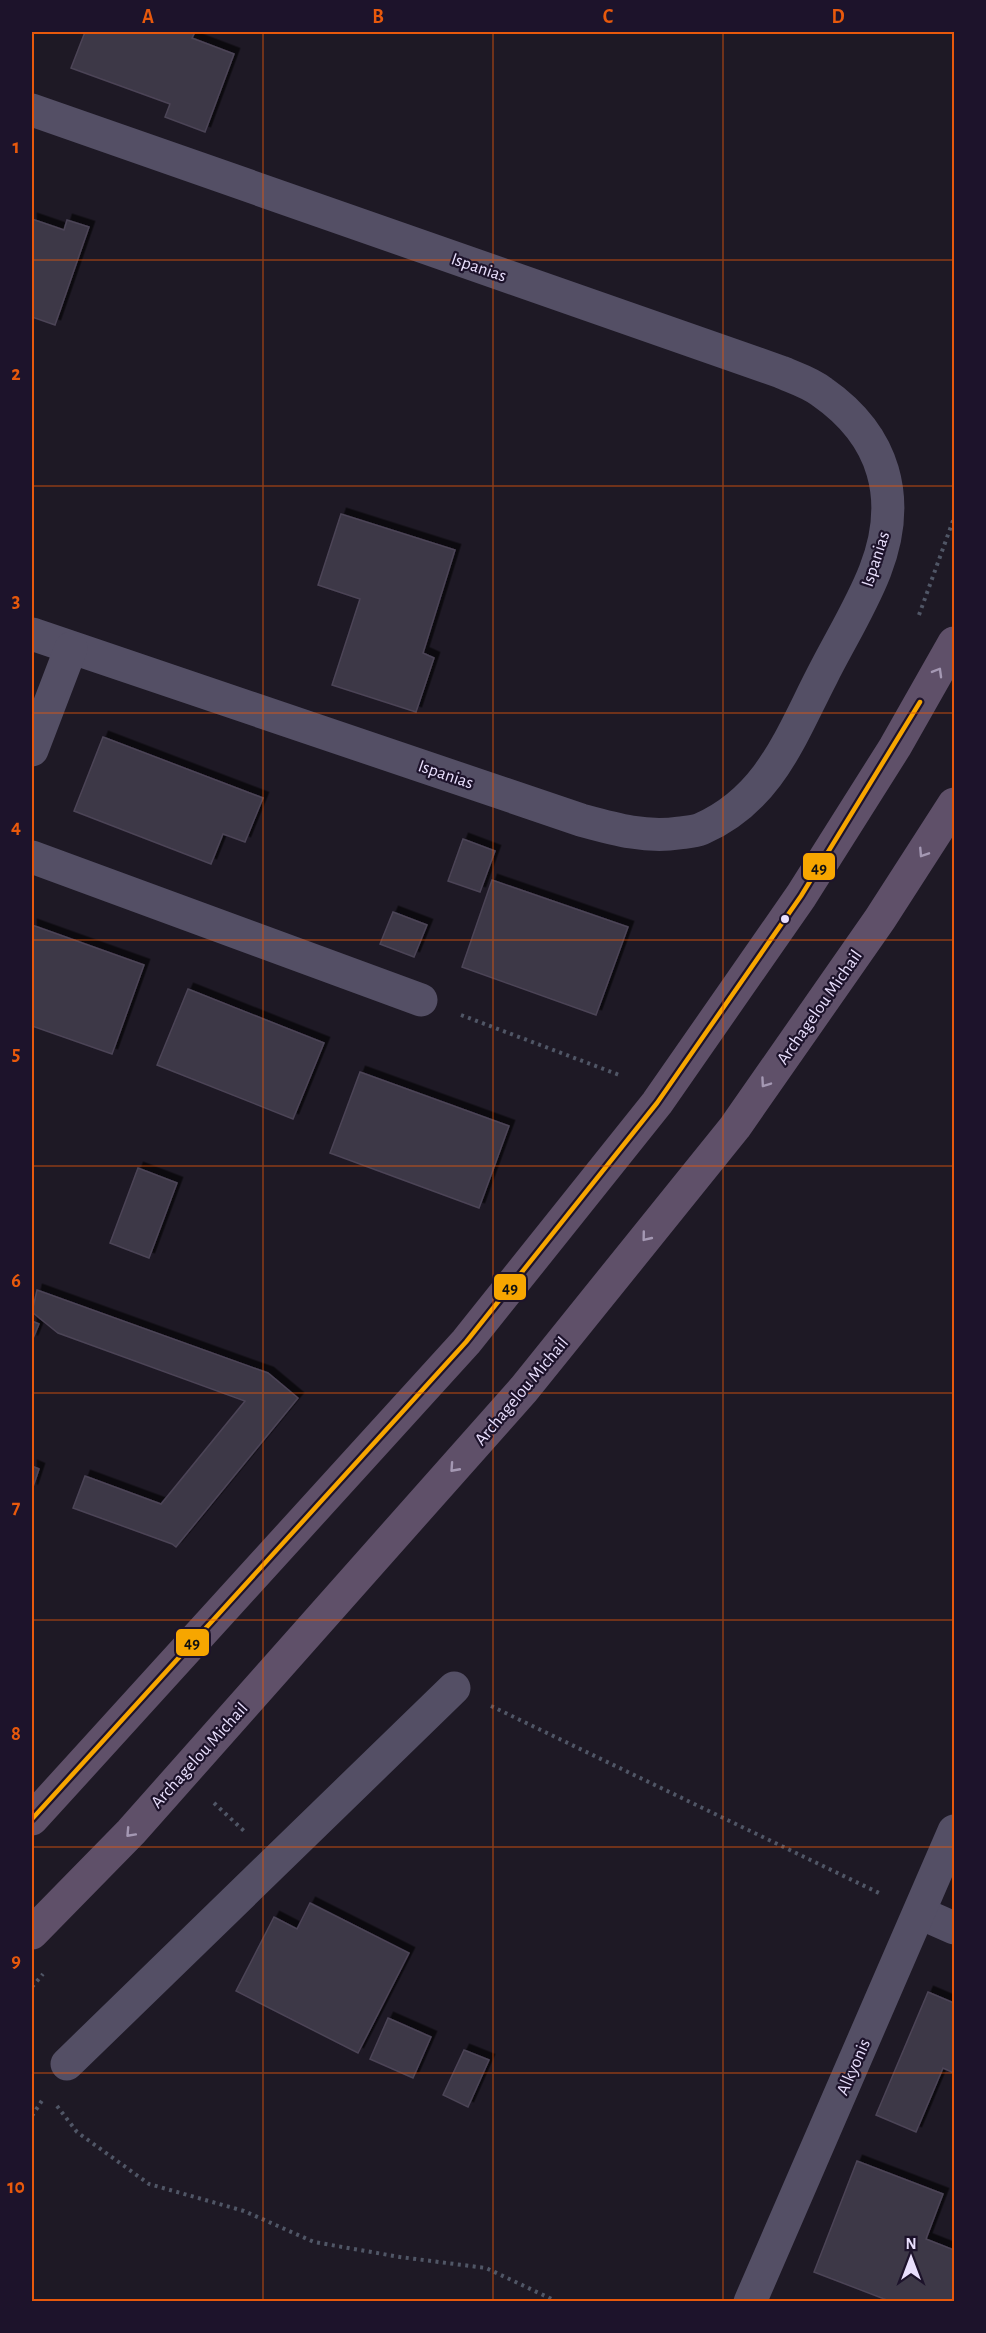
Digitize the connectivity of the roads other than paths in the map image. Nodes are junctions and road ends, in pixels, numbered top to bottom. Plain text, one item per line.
1 (32, 110) edge
2 (32, 634) edge
3 (954, 643) edge
4 (71, 648) junction
5 (32, 750) edge
6 (954, 804) edge
7 (32, 857) edge
8 (421, 1000) road end
9 (454, 1688) road end
10 (32, 1819) edge
11 (954, 1831) edge
12 (920, 1913) junction
13 (954, 1928) edge
14 (32, 1933) edge
15 (67, 2064) dead end
16 (750, 2301) edge

1 - 4 street, Ispanias
2 - 4 street, Ispanias
10 -> 3 main road
4 - 5 street
6 -> 14 main road, Archagelou Michail
7 - 8 street
9 - 15 street
11 - 12 street, Alkyonis
12 - 13 street
12 - 16 street, Alkyonis

